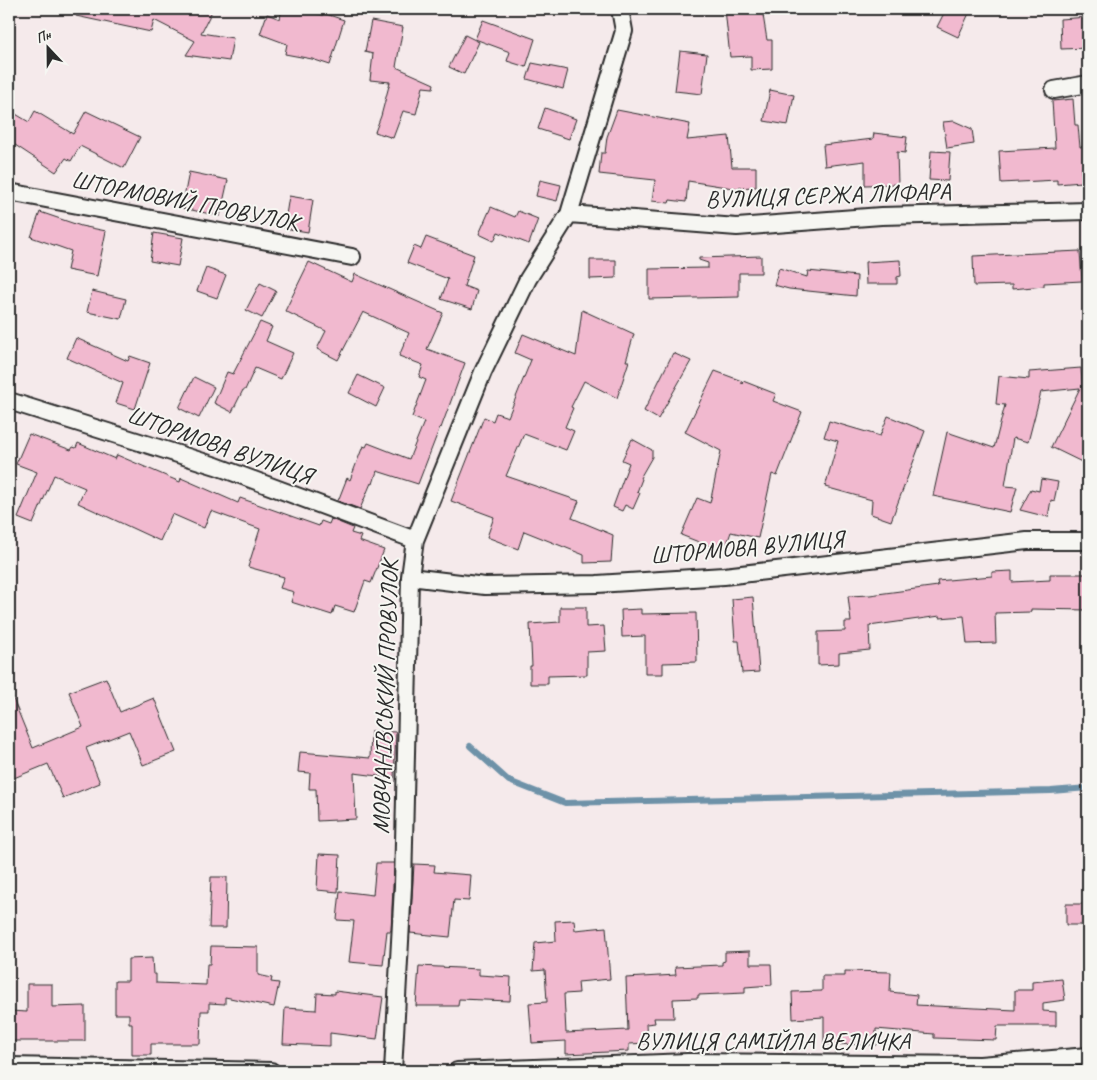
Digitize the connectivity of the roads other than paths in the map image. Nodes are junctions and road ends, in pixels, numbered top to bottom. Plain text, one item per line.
1 (620, 9) edge
2 (1088, 84) edge
3 (1054, 90) dead end
4 (9, 192) edge
5 (1088, 211) edge
6 (570, 214) junction
7 (352, 257) dead end
8 (9, 400) edge
9 (415, 540) junction
10 (1088, 541) edge
11 (410, 576) junction
12 (1088, 1056) edge
13 (9, 1066) edge
14 (271, 1071) edge
15 (393, 1071) edge
16 (457, 1071) edge

1 - 6 street, МОВЧАНІВСЬКИЙ ПРОВУЛОК
2 - 3 street
4 - 7 street, ШТОРМОВИЙ ПРОВУЛОК
5 - 6 street, ВУЛИЦЯ СЕРЖА ЛИФАРА
6 - 9 street, МОВЧАНІВСЬКИЙ ПРОВУЛОК
8 - 9 street, ШТОРМОВА ВУЛИЦЯ
9 - 11 street, МОВЧАНІВСЬКИЙ ПРОВУЛОК
10 - 11 street, ШТОРМОВА ВУЛИЦЯ
11 - 15 street, МОВЧАНІВСЬКИЙ ПРОВУЛОК
12 - 16 street, ВУЛИЦЯ САМІЙЛА ВЕЛИЧКА
13 - 14 street

